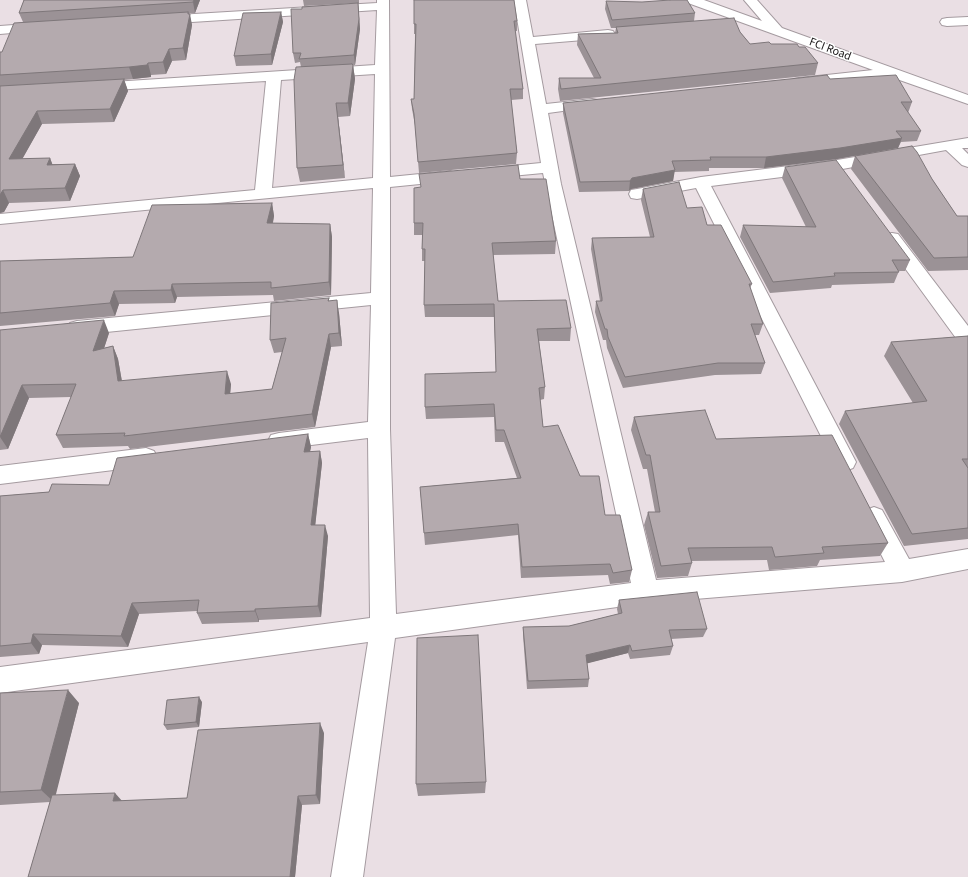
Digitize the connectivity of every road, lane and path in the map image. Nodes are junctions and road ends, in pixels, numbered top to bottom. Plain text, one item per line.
1 (520, 0) edge
2 (692, 0) edge
3 (750, 0) edge
4 (383, 3) edge
5 (149, 20) edge
6 (968, 21) edge
7 (752, 22) junction
8 (947, 22) dead end
9 (721, 24) edge
10 (55, 26) edge
11 (0, 30) edge
12 (778, 30) junction
13 (620, 33) edge
14 (528, 41) junction
15 (383, 69) junction
16 (890, 73) junction
17 (274, 76) junction
18 (789, 83) edge
19 (86, 87) edge
20 (968, 100) edge
21 (602, 102) edge
22 (540, 109) junction
23 (968, 143) edge
24 (949, 145) junction
25 (968, 162) edge
26 (550, 167) junction
27 (701, 182) junction
28 (381, 183) junction
29 (263, 194) junction
30 (637, 194) dead end
31 (0, 219) edge
32 (884, 228) edge
33 (380, 298) junction
34 (63, 329) edge
35 (968, 340) edge
36 (379, 429) junction
37 (260, 443) edge
38 (166, 455) edge
39 (0, 475) edge
40 (854, 479) edge
41 (865, 500) edge
42 (968, 559) edge
43 (902, 571) junction
44 (646, 592) junction
45 (384, 628) junction
46 (0, 680) edge
47 (347, 877) edge

1 - 14 street
2 - 7 street, FCI Road
3 - 12 street
4 - 5 street
4 - 15 street
6 - 8 street
7 - 9 street
7 - 12 street, FCI Road
10 - 11 street
12 - 16 street, FCI Road
13 - 14 street
14 - 22 street
15 - 17 street
15 - 28 street
16 - 18 street
16 - 20 street, FCI Road
17 - 19 street
17 - 29 street
21 - 22 street
22 - 26 street
23 - 24 street
24 - 25 street
24 - 27 street
26 - 28 street
26 - 44 street
27 - 30 street
27 - 40 street
28 - 29 street
28 - 33 street
29 - 31 street
32 - 35 street
33 - 34 street
33 - 36 street
36 - 37 street
36 - 45 street
38 - 39 street
41 - 43 street
42 - 43 street
43 - 44 street
44 - 45 street
45 - 46 street
45 - 47 street

